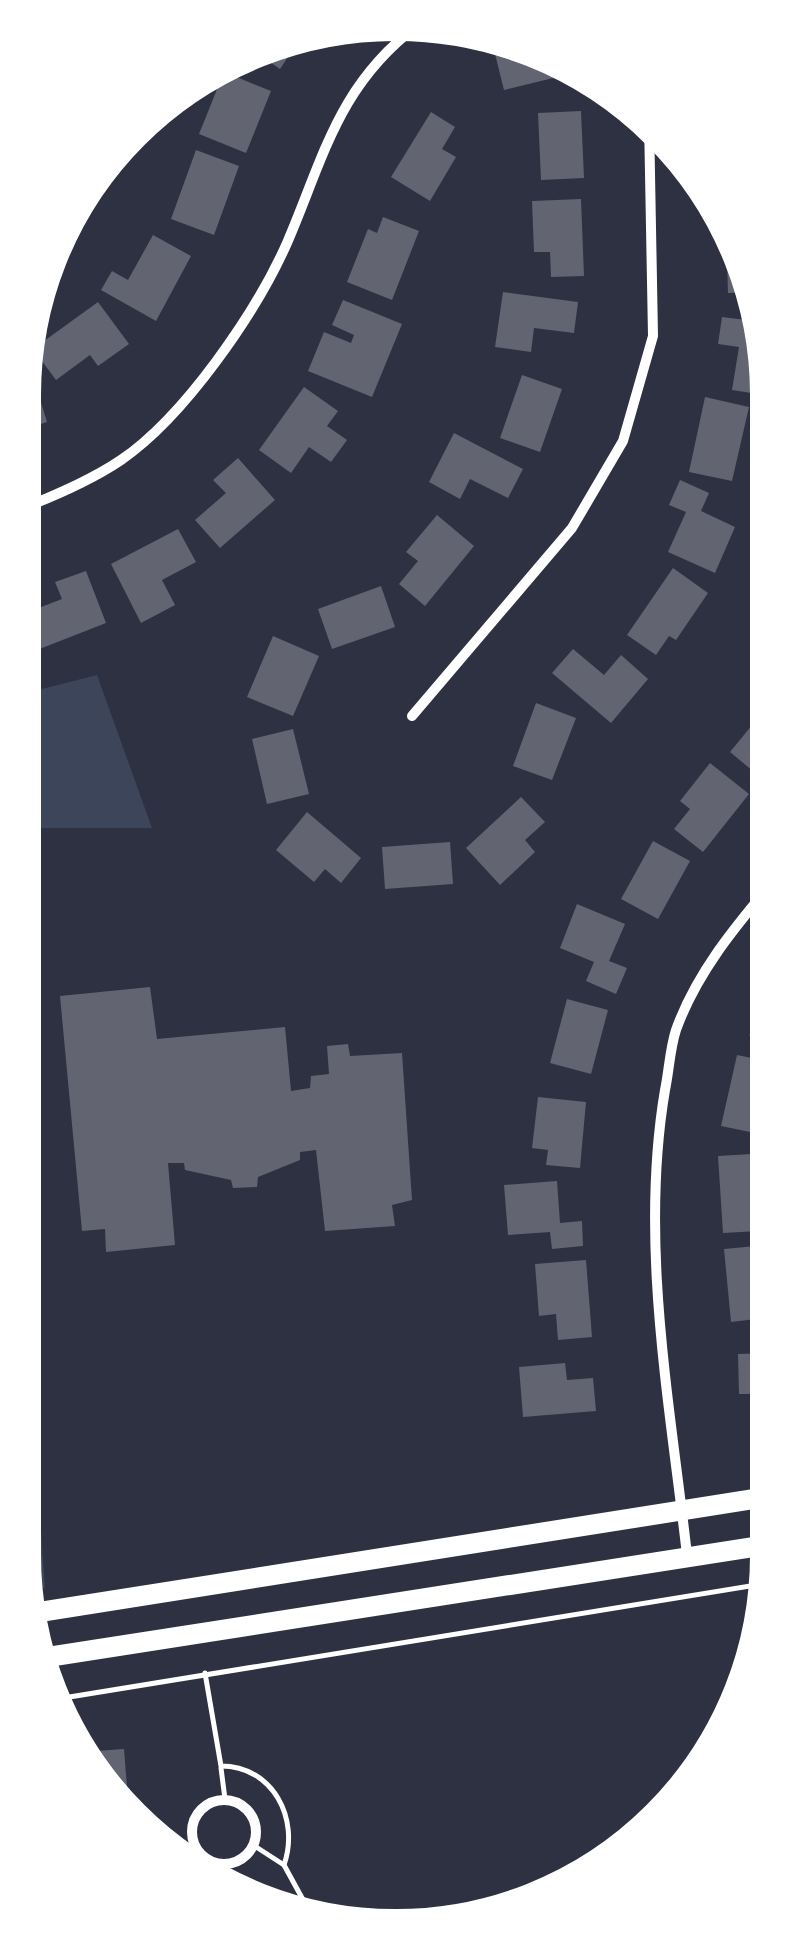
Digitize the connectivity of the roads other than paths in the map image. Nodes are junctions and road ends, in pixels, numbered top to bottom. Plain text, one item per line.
1 (406, 35) edge
2 (649, 140) edge
3 (35, 502) edge
4 (412, 716) dead end
5 (756, 902) edge
6 (756, 1499) edge
7 (682, 1510) junction
8 (756, 1546) edge
9 (687, 1555) junction
10 (40, 1612) edge
11 (49, 1656) edge
12 (196, 1848) junction
13 (190, 1850) edge

1 - 3 street
2 - 4 street
5 - 7 street
6 - 7 main road
7 - 9 street
7 - 10 main road
8 - 9 main road
9 - 11 main road
12 - 12 street
12 - 13 street

